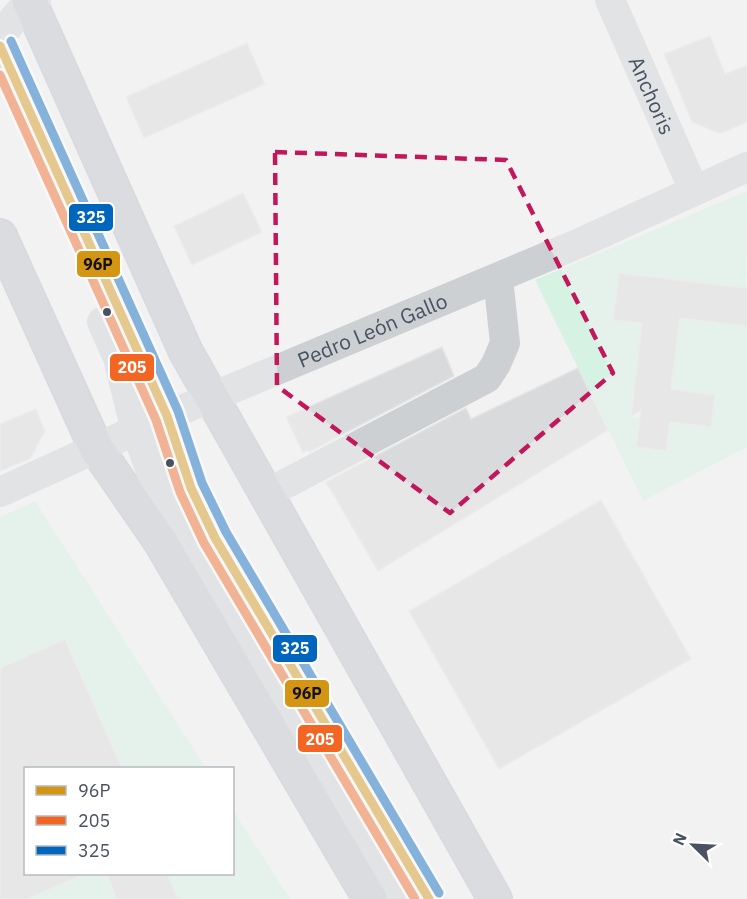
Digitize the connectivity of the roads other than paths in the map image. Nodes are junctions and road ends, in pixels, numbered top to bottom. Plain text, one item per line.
1 (610, 0) edge
2 (32, 1) edge
3 (0, 38) edge
4 (0, 46) edge
5 (0, 95) edge
6 (747, 167) edge
7 (694, 190) junction
8 (0, 236) edge
9 (498, 278) junction
10 (212, 398) junction
11 (167, 416) junction
12 (136, 431) junction
13 (96, 448) junction
14 (0, 492) edge
15 (266, 494) junction
16 (370, 899) edge
17 (403, 899) edge
18 (429, 899) edge
19 (495, 899) edge

1 - 7 street, Anchoris
2 - 3 street
2 - 10 highway
4 - 11 street
5 - 12 street
6 - 7 street, Pedro León Gallo
7 - 9 street, Pedro León Gallo
8 - 13 highway
9 - 10 street, Pedro León Gallo
9 - 15 street
10 - 11 street, Pedro León Gallo
10 - 15 highway
11 - 12 street, Pedro León Gallo
11 - 18 street
12 - 13 street, Pedro León Gallo
12 - 17 street
13 - 14 street, Pedro León Gallo
13 - 16 highway
15 - 19 highway

